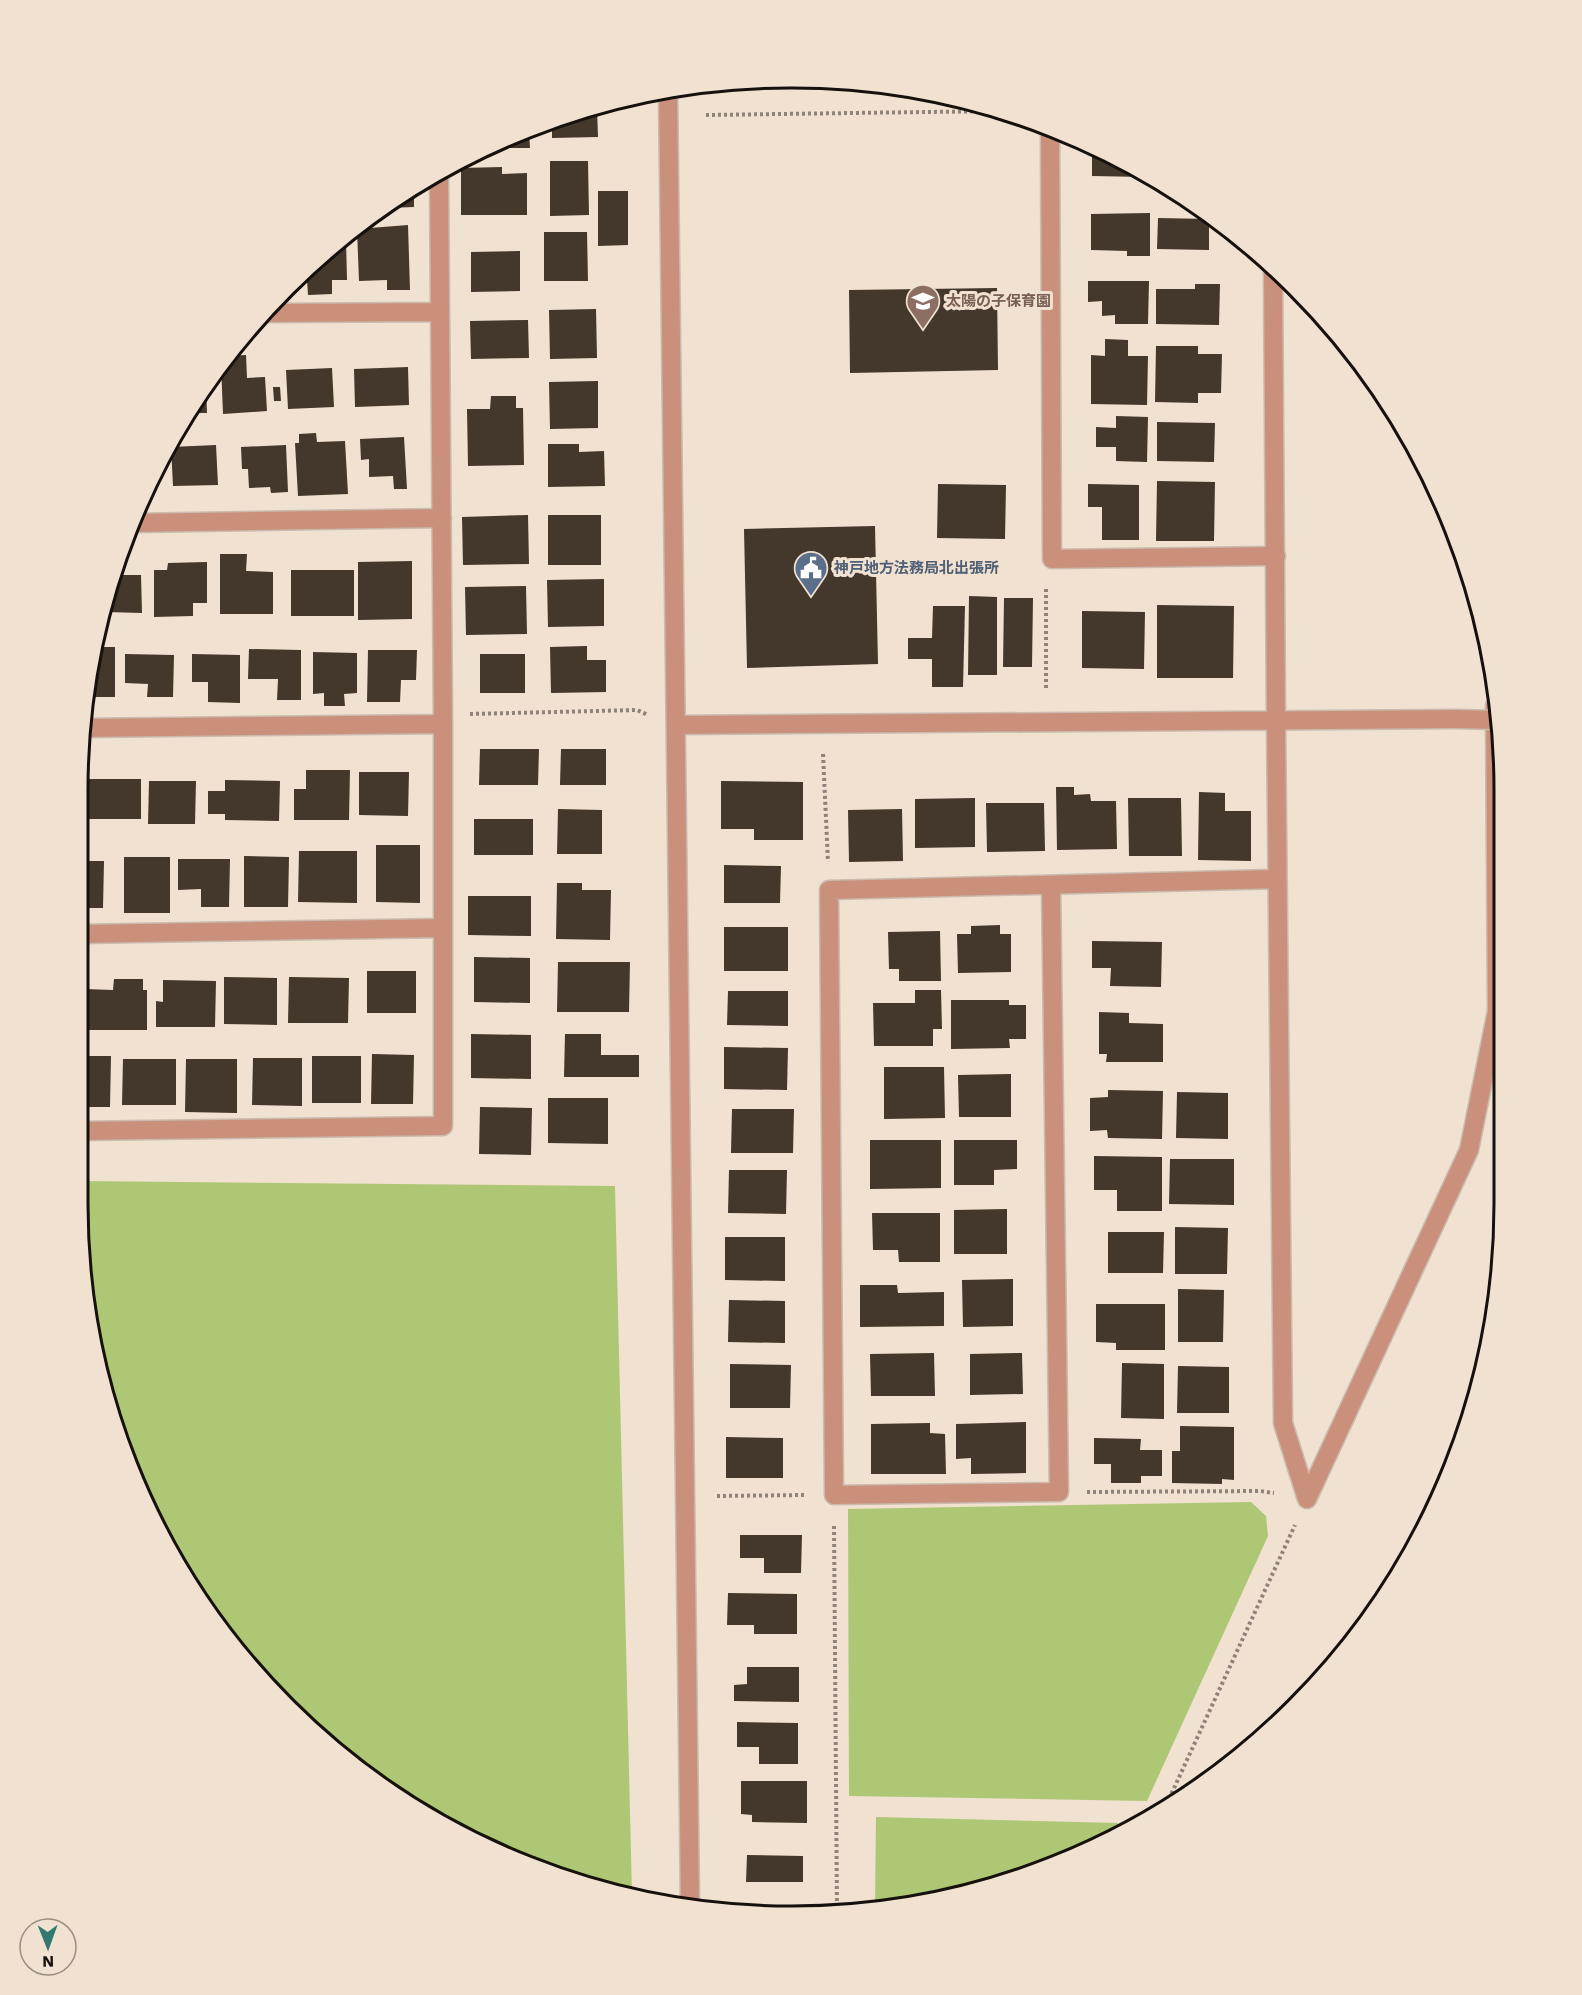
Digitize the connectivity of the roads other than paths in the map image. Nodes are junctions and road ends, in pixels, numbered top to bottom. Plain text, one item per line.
1 (668, 100) edge
2 (1050, 138) edge
3 (439, 184) edge
4 (1273, 280) edge
5 (440, 312) junction
6 (277, 313) edge
7 (442, 518) junction
8 (142, 523) edge
9 (1275, 556) junction
10 (1489, 720) edge
11 (1276, 721) junction
12 (443, 724) junction
13 (677, 725) junction
14 (92, 728) edge
15 (1277, 879) junction
16 (1052, 885) junction
17 (443, 928) junction
18 (88, 934) edge
19 (1494, 1026) edge
20 (88, 1131) edge
21 (690, 1899) edge

1 - 13 street
2 - 9 street
3 - 5 street
4 - 9 street
5 - 6 street
5 - 7 street
7 - 8 street
7 - 12 street
9 - 11 street
10 - 11 street, bridge
11 - 13 street
11 - 15 street
12 - 14 street
12 - 17 street
13 - 21 street
15 - 16 street
15 - 19 street
16 - 16 street
17 - 18 street
17 - 20 street

